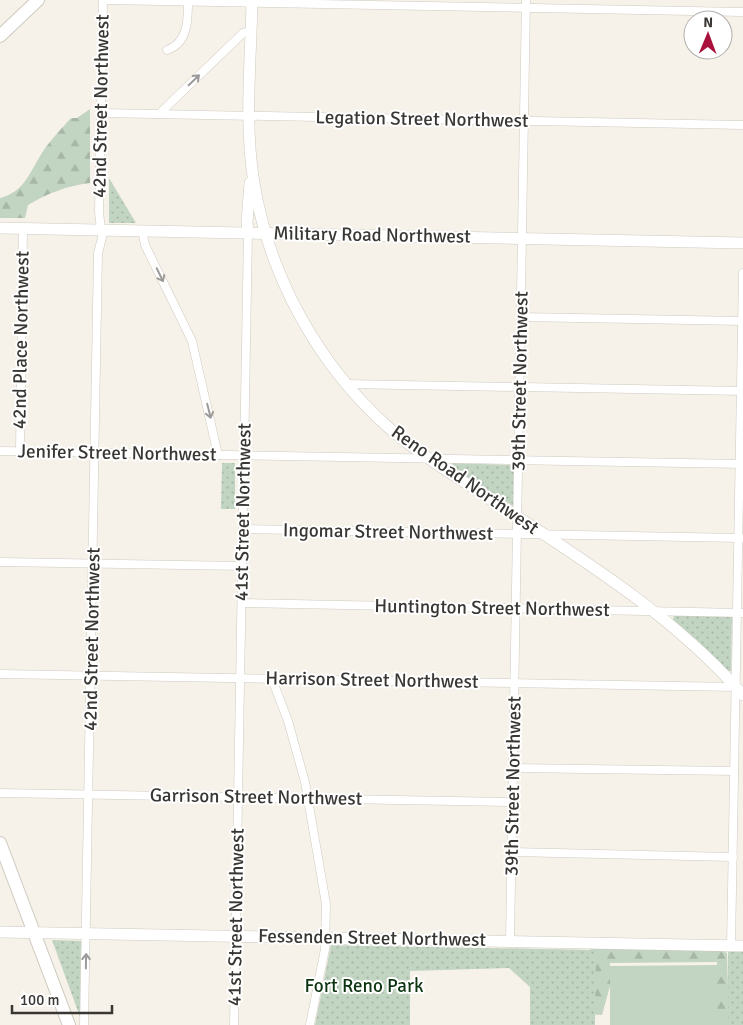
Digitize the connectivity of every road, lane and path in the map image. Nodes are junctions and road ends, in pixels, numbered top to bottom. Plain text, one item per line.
1 (38, 0) edge
2 (104, 0) edge
3 (526, 0) edge
4 (252, 1) edge
5 (188, 2) junction
6 (526, 9) junction
7 (743, 12) edge
8 (252, 31) junction
9 (0, 36) edge
10 (167, 50) dead end
11 (101, 113) junction
12 (159, 114) junction
13 (249, 116) junction
14 (524, 121) junction
15 (743, 125) edge
16 (252, 177) junction
17 (262, 218) junction
18 (0, 228) edge
19 (23, 229) junction
20 (98, 230) junction
21 (142, 230) junction
22 (248, 232) junction
23 (266, 232) junction
24 (522, 238) junction
25 (743, 243) edge
26 (743, 273) edge
27 (521, 317) junction
28 (743, 321) edge
29 (347, 384) junction
30 (520, 387) junction
31 (742, 391) edge
32 (0, 450) edge
33 (20, 451) junction
34 (95, 453) junction
35 (218, 455) junction
36 (244, 456) junction
37 (431, 459) junction
38 (518, 460) junction
39 (741, 464) edge
40 (517, 517) junction
41 (243, 529) junction
42 (517, 534) junction
43 (544, 535) junction
44 (741, 538) edge
45 (0, 562) edge
46 (93, 564) junction
47 (242, 566) junction
48 (242, 603) junction
49 (516, 609) junction
50 (654, 610) junction
51 (740, 613) edge
52 (0, 674) edge
53 (91, 676) junction
54 (240, 678) junction
55 (272, 679) junction
56 (515, 683) junction
57 (741, 690) edge
58 (513, 768) junction
59 (734, 772) junction
60 (0, 792) edge
61 (89, 794) junction
62 (238, 797) junction
63 (308, 798) junction
64 (512, 802) junction
65 (0, 843) edge
66 (512, 852) junction
67 (733, 857) junction
68 (0, 932) edge
69 (34, 932) junction
70 (86, 932) junction
71 (236, 935) junction
72 (326, 937) junction
73 (510, 941) junction
74 (737, 946) edge
75 (69, 1025) edge
76 (84, 1025) edge
77 (234, 1025) edge
78 (310, 1025) edge

1 - 9 main road
2 - 5 street
2 - 11 street, 42nd Street Northwest
3 - 6 street, 39th Street Northwest
4 - 5 street
4 - 6 street
4 - 8 main road, 41st Street Northwest
5 - 10 street
6 - 7 street
6 - 14 street, 39th Street Northwest
12 -> 8 street
8 - 13 main road, 41st Street Northwest
11 - 12 street, Legation Street Northwest
11 - 20 street, 42nd Street Northwest
12 - 13 street, Legation Street Northwest
13 - 14 street, Legation Street Northwest
13 - 16 main road, 41st Street Northwest
14 - 15 street, Legation Street Northwest
14 - 24 street, 39th Street Northwest
16 - 17 main road, Reno Road Northwest
16 - 22 main road, 41st Street Northwest
17 - 22 main road
17 - 23 main road, Reno Road Northwest
18 - 19 main road, Military Road Northwest
19 - 20 main road, Military Road Northwest
19 - 33 street, 42nd Place Northwest
20 - 21 main road, Military Road Northwest
20 - 34 street, 42nd Street Northwest
21 - 22 main road, Military Road Northwest
21 -> 35 street
22 - 23 main road, Military Road Northwest
22 - 36 street, 41st Street Northwest
23 - 24 main road, Military Road Northwest
23 - 29 main road, Reno Road Northwest
24 - 25 main road, Military Road Northwest
24 - 27 street, 39th Street Northwest
26 - 28 street
27 - 28 street
27 - 30 street, 39th Street Northwest
28 - 31 street
29 - 30 street
29 - 37 main road, Reno Road Northwest
30 - 31 street
30 - 38 street, 39th Street Northwest
31 - 39 street
32 - 33 street, Jenifer Street Northwest
33 - 34 street, Jenifer Street Northwest
34 - 35 street, Jenifer Street Northwest
34 - 46 street, 42nd Street Northwest
35 - 36 street, Jenifer Street Northwest
36 - 37 street, Jenifer Street Northwest
36 - 41 street, 41st Street Northwest
37 - 38 street, Jenifer Street Northwest
37 - 40 main road, Reno Road Northwest
38 - 39 street, Jenifer Street Northwest
38 - 40 street, 39th Street Northwest
39 - 44 street
40 - 42 street, 39th Street Northwest
40 - 43 main road, Reno Road Northwest
41 - 42 street, Ingomar Street Northwest
41 - 47 street, 41st Street Northwest
42 - 43 street, Ingomar Street Northwest
42 - 49 street, 39th Street Northwest
43 - 44 street, Ingomar Street Northwest
43 - 50 main road, Reno Road Northwest
44 - 51 street
45 - 46 street
46 - 47 street
46 - 53 street, 42nd Street Northwest
47 - 48 street, 41st Street Northwest
48 - 49 street, Huntington Street Northwest
48 - 54 street, 41st Street Northwest
49 - 50 street, Huntington Street Northwest
49 - 56 street, 39th Street Northwest
50 - 51 street, Huntington Street Northwest
50 - 57 main road, Reno Road Northwest
51 - 57 street
52 - 53 street, Harrison Street Northwest
53 - 54 street, Harrison Street Northwest
53 - 61 street, 42nd Street Northwest
54 - 55 street, Harrison Street Northwest
54 - 62 street, 41st Street Northwest
55 - 56 street, Harrison Street Northwest
55 - 63 street
56 - 57 street, Harrison Street Northwest
56 - 58 street, 39th Street Northwest
57 - 59 street
58 - 59 street
58 - 64 street, 39th Street Northwest
59 - 67 street
60 - 61 street, Garrison Street Northwest
61 - 62 street, Garrison Street Northwest
61 - 70 street, 42nd Street Northwest
62 - 63 street, Garrison Street Northwest
62 - 71 street, 41st Street Northwest
63 - 64 street, Garrison Street Northwest
63 - 72 street
64 - 66 street, 39th Street Northwest
65 - 69 main road
66 - 67 street
66 - 73 street, 39th Street Northwest
67 - 74 street
68 - 69 main road, Fessenden Street Northwest
69 - 70 main road, Fessenden Street Northwest
69 - 75 main road
70 - 71 main road, Fessenden Street Northwest
76 -> 70 street, 42nd Street Northwest
71 - 72 main road, Fessenden Street Northwest
71 - 77 street, 41st Street Northwest
72 - 73 main road, Fessenden Street Northwest
72 - 78 street
73 - 74 main road, Fessenden Street Northwest

